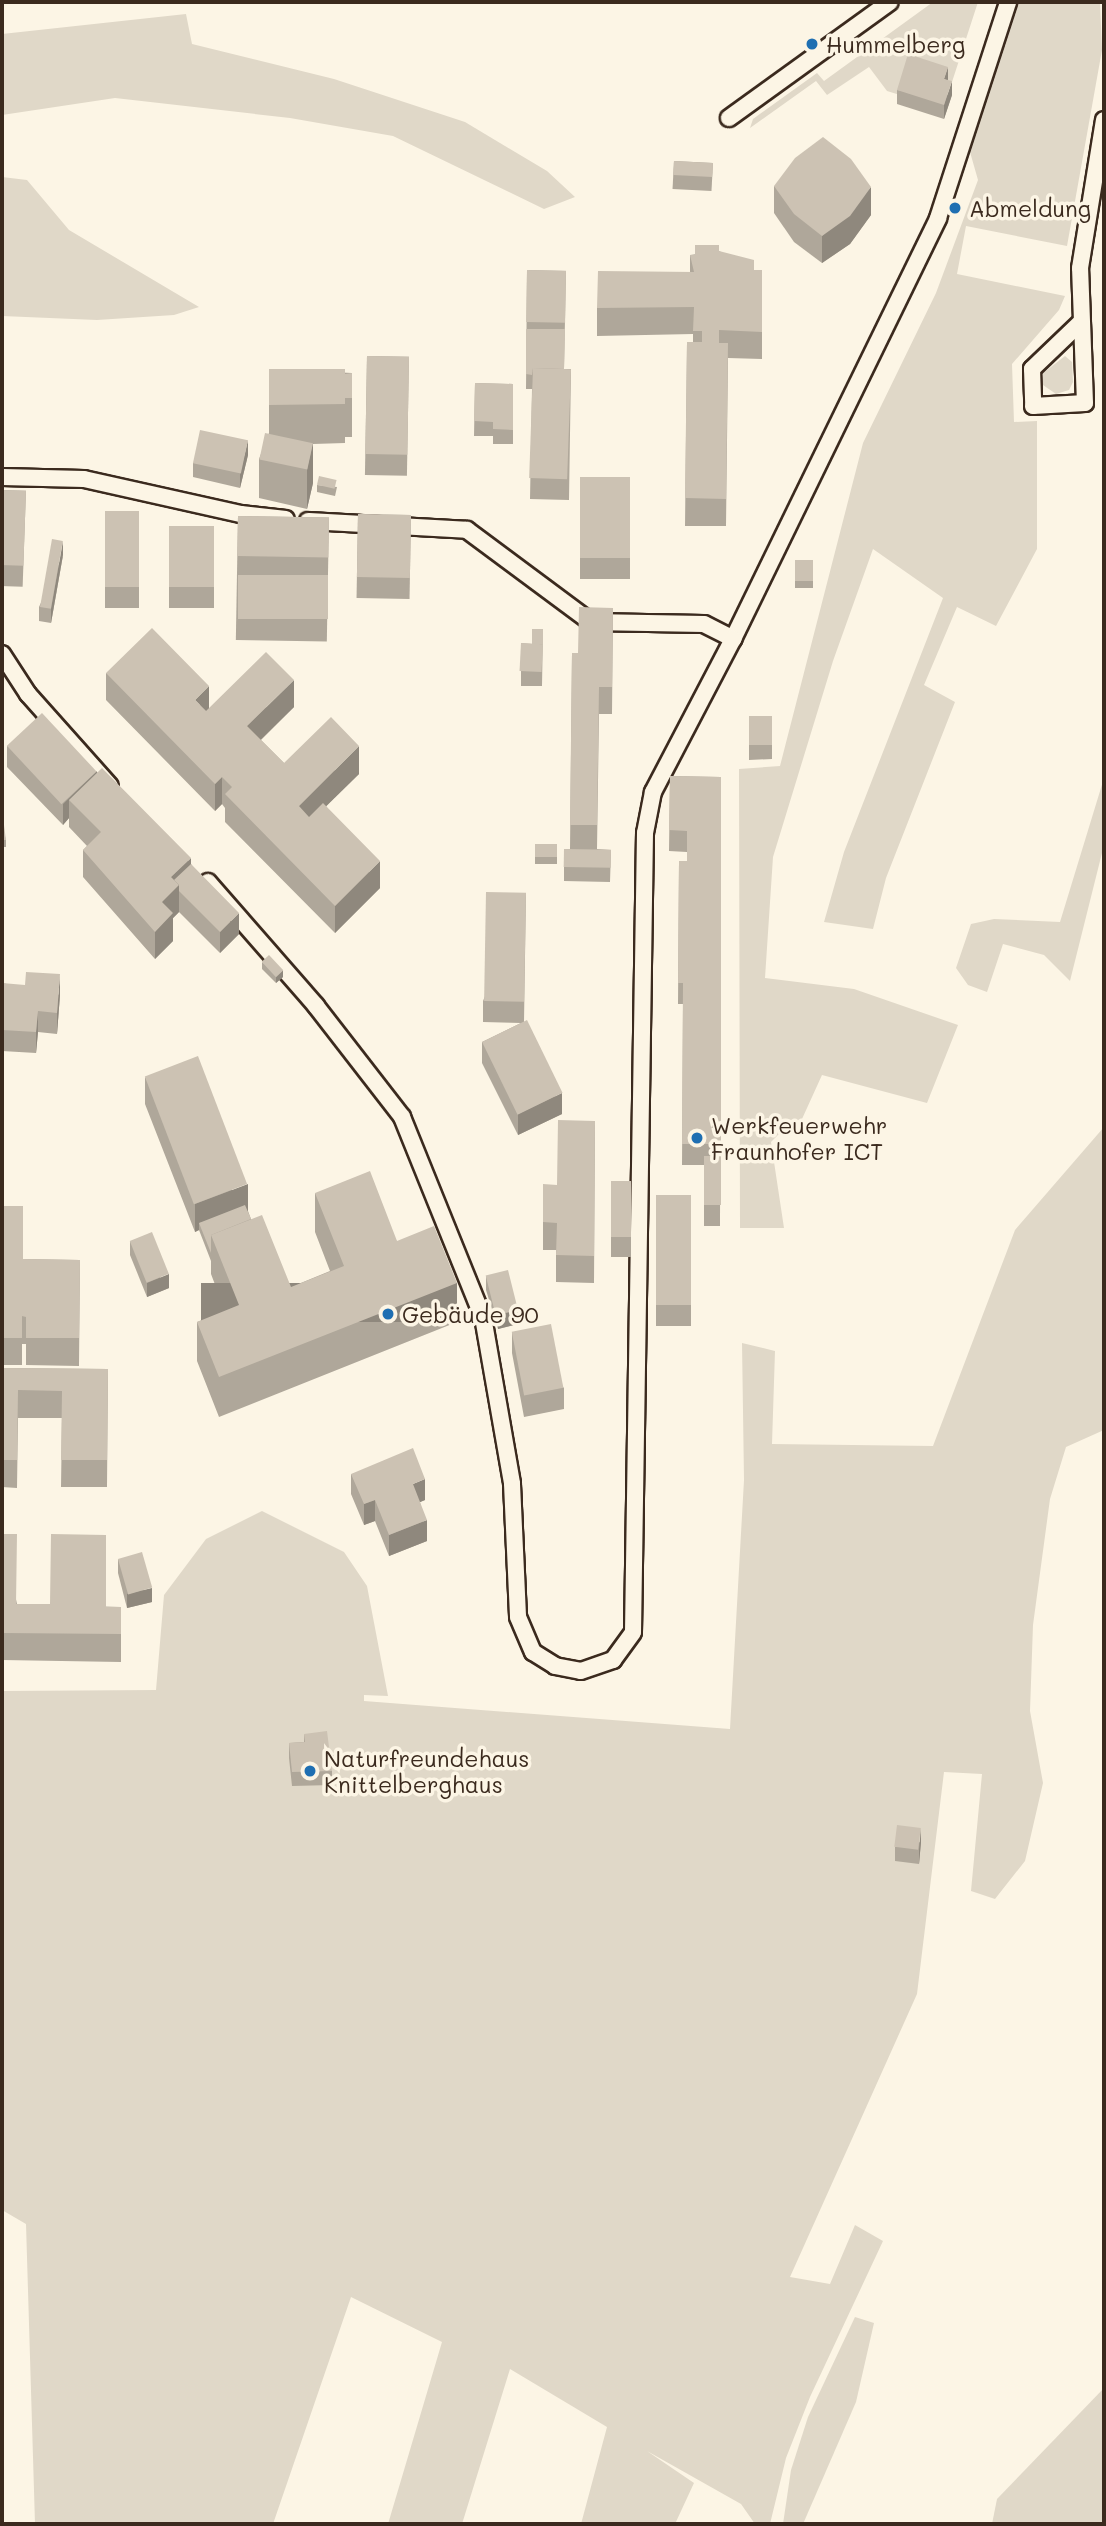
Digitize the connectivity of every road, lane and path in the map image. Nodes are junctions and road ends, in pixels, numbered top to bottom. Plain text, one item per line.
1 (890, 2) edge
2 (1008, 2) edge
3 (729, 118) dead end
4 (1104, 120) edge
5 (1081, 322) junction
6 (2, 477) edge
7 (733, 639) junction
8 (2, 654) edge
9 (126, 801) edge
10 (192, 866) edge

1 - 3 street
2 - 7 street
4 - 5 street
5 - 5 street
6 - 7 street
7 - 10 street
8 - 9 street

